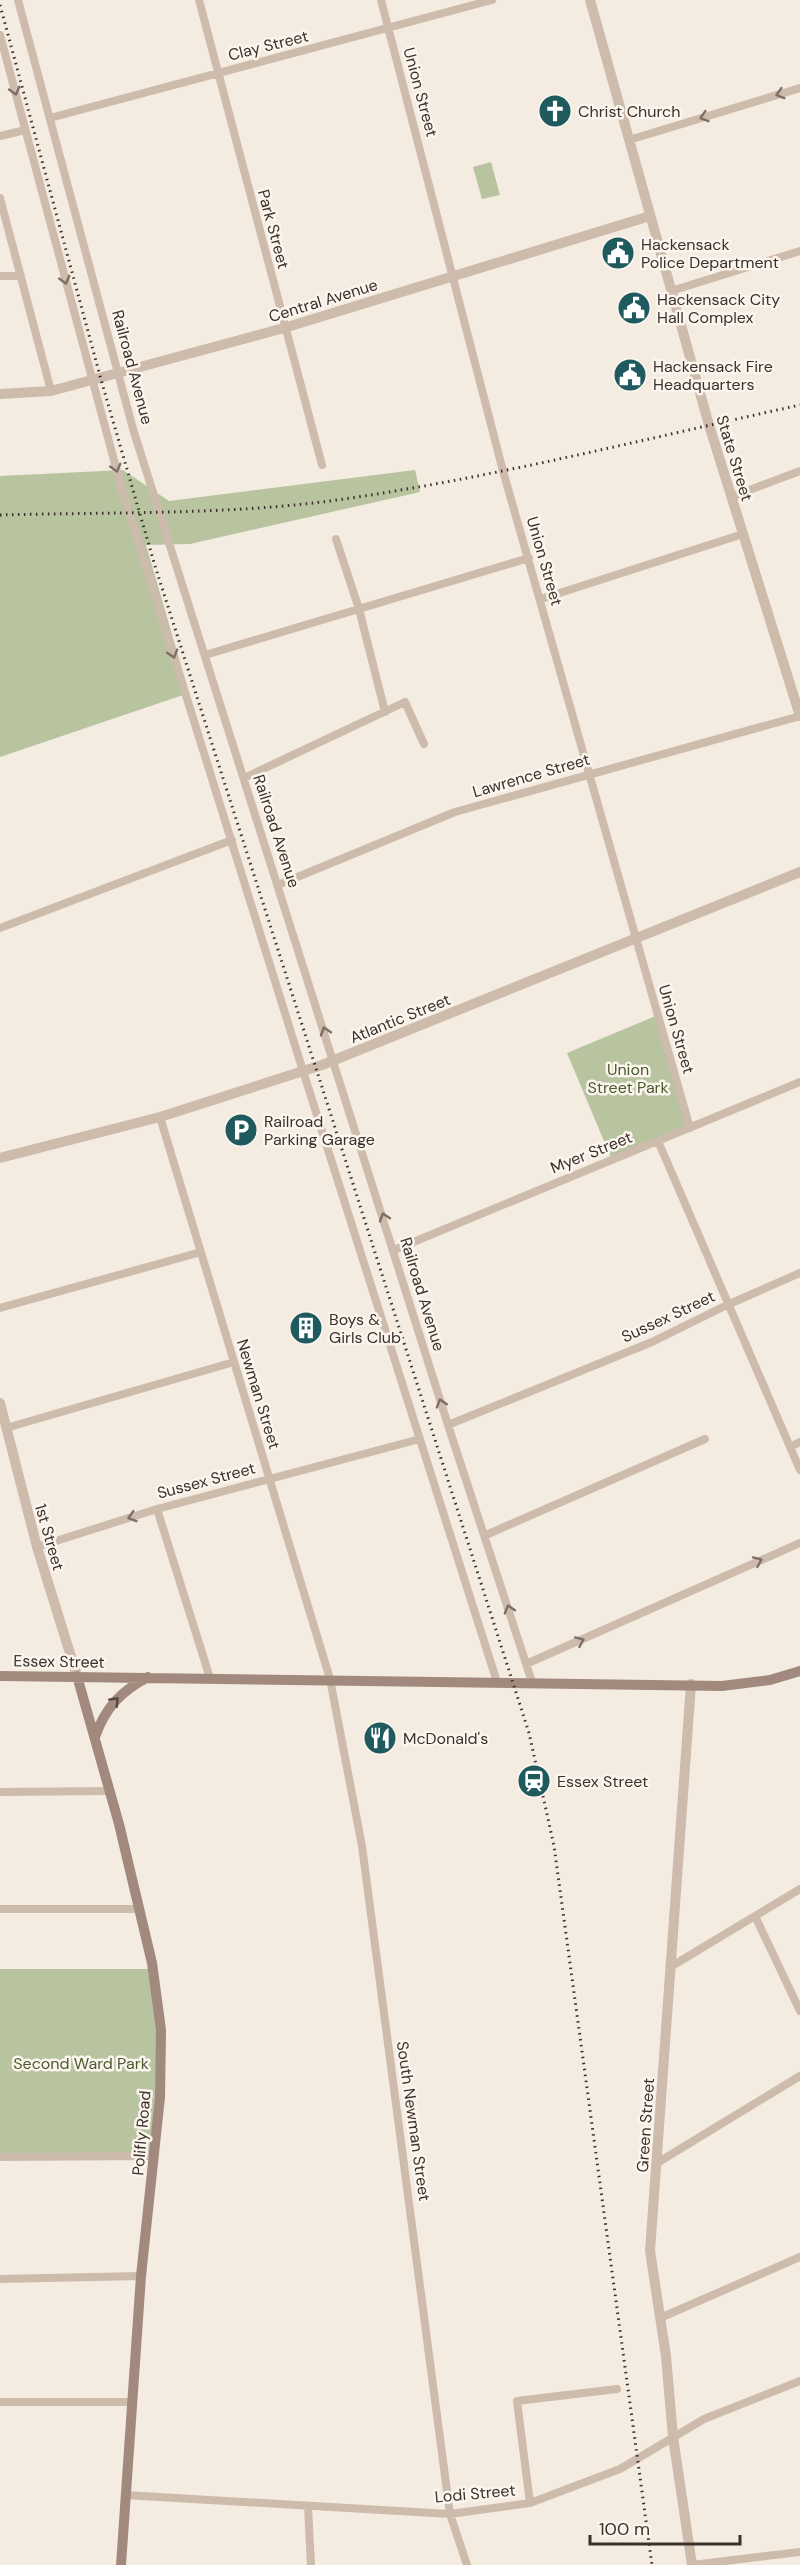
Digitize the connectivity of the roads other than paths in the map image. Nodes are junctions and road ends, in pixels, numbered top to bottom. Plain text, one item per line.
1 (18, 0) edge
2 (199, 0) edge
3 (381, 0) edge
4 (492, 0) edge
5 (590, 0) edge
6 (388, 27) junction
7 (0, 35) edge
8 (218, 73) junction
9 (800, 88) edge
10 (50, 118) junction
11 (26, 130) junction
12 (0, 136) edge
13 (629, 140) junction
14 (0, 198) edge
15 (650, 216) junction
16 (800, 251) edge
17 (0, 276) edge
18 (21, 276) junction
19 (453, 276) junction
20 (671, 291) junction
21 (284, 328) junction
22 (119, 371) junction
23 (92, 378) junction
24 (51, 391) junction
25 (0, 394) edge
26 (322, 465) dead end
27 (800, 471) edge
28 (731, 497) junction
29 (743, 534) junction
30 (336, 539) dead end
31 (529, 558) junction
32 (541, 599) junction
33 (359, 609) junction
34 (205, 655) junction
35 (385, 712) junction
36 (800, 716) edge
37 (424, 744) dead end
38 (590, 774) junction
39 (244, 778) junction
40 (232, 840) junction
41 (800, 872) edge
42 (278, 885) junction
43 (0, 928) edge
44 (636, 938) junction
45 (334, 1061) junction
46 (303, 1071) junction
47 (800, 1082) edge
48 (160, 1117) junction
49 (690, 1128) junction
50 (658, 1141) junction
51 (0, 1158) edge
52 (394, 1250) junction
53 (201, 1252) junction
54 (800, 1273) edge
55 (728, 1305) junction
56 (0, 1308) edge
57 (234, 1362) junction
58 (0, 1403) edge
59 (448, 1425) junction
60 (6, 1428) junction
61 (420, 1438) junction
62 (705, 1438) dead end
63 (800, 1442) edge
64 (790, 1447) junction
65 (800, 1470) edge
66 (269, 1479) junction
67 (157, 1509) junction
68 (486, 1535) junction
69 (800, 1543) edge
70 (37, 1547) junction
71 (526, 1664) junction
72 (800, 1671) edge
73 (0, 1676) edge
74 (77, 1676) junction
75 (148, 1677) junction
76 (210, 1678) junction
77 (330, 1679) junction
78 (498, 1682) junction
79 (532, 1682) junction
80 (691, 1684) junction
81 (95, 1737) junction
82 (110, 1791) junction
83 (0, 1792) edge
84 (800, 1889) edge
85 (0, 1909) edge
86 (139, 1909) junction
87 (755, 1916) junction
88 (672, 1966) junction
89 (800, 2011) edge
90 (800, 2076) edge
91 (154, 2156) junction
92 (0, 2157) edge
93 (657, 2163) junction
94 (800, 2257) edge
95 (141, 2276) junction
96 (0, 2279) edge
97 (660, 2318) junction
98 (800, 2381) edge
99 (617, 2389) dead end
100 (0, 2402) edge
101 (131, 2402) junction
102 (673, 2437) junction
103 (125, 2494) junction
104 (530, 2503) junction
105 (308, 2506) junction
106 (450, 2514) junction
107 (800, 2552) edge
108 (122, 2565) edge
109 (310, 2565) edge
110 (467, 2565) edge
111 (692, 2565) edge

1 - 10 street, Railroad Avenue
2 - 8 street, Park Street
3 - 6 street, Union Street
4 - 6 street, Clay Street
5 - 13 street, State Street
6 - 8 street, Clay Street
6 - 19 street, Union Street
7 -> 11 street
8 - 10 street, Clay Street
8 - 21 street, Park Street
9 -> 13 street
10 - 22 street, Railroad Avenue
11 - 12 street
11 -> 23 street
13 - 15 street, State Street
14 - 18 street
15 - 19 street, Central Avenue
15 - 20 street, State Street
16 - 20 street
17 - 18 street
18 - 24 street
19 - 21 street, Central Avenue
19 - 31 street, Union Street
20 - 28 street, State Street
21 - 22 street, Central Avenue
21 - 26 street, Park Street
22 - 23 street, Central Avenue
22 - 34 street, Railroad Avenue
23 - 24 street, Central Avenue
23 -> 40 street
24 - 25 street, Central Avenue
27 - 28 street
28 - 29 street, State Street
29 - 32 street
29 - 36 street, State Street
30 - 33 street
31 - 32 street, Union Street
31 - 33 street
32 - 38 street, Union Street
33 - 34 street
33 - 35 street
34 - 39 street, Railroad Avenue
35 - 37 street
35 - 39 street
36 - 38 street, Lawrence Street
38 - 42 street, Lawrence Street
38 - 44 street, Union Street
39 - 42 street, Railroad Avenue
40 - 43 street
40 - 46 street
41 - 44 street, Atlantic Street
45 -> 42 street, Railroad Avenue
44 - 45 street, Atlantic Street
44 - 49 street, Union Street
45 - 46 street, Atlantic Street
52 -> 45 street, Railroad Avenue
46 - 48 street, Atlantic Street
46 - 61 street
47 - 49 street, Myer Street
48 - 51 street, Atlantic Street
48 - 53 street, Newman Street
49 - 50 street, Myer Street
50 - 52 street, Myer Street
50 - 55 street
59 -> 52 street, Railroad Avenue
53 - 56 street
53 - 57 street, Newman Street
54 - 55 street, Sussex Street
55 - 59 street, Sussex Street
55 - 64 street
57 - 60 street
57 - 66 street, Newman Street
58 - 60 street, 1st Street
59 - 68 street, Railroad Avenue
60 - 70 street, 1st Street
61 - 66 street, Sussex Street
61 - 78 street
62 - 68 street
63 - 64 street
64 - 65 street
66 - 67 street, Sussex Street
66 - 77 street, Newman Street
67 -> 70 street, Sussex Street
67 - 76 street
71 -> 68 street, Railroad Avenue
71 -> 69 street
70 - 74 street, 1st Street
71 - 79 street, Railroad Avenue
72 - 80 main road, Essex Street
73 - 74 main road, Essex Street
74 - 75 main road, Essex Street
74 - 81 main road, Polifly Road
75 - 76 main road, Essex Street
81 -> 75 main road
76 - 77 main road, Essex Street
77 - 78 main road, Essex Street
77 - 106 street, South Newman Street
78 - 79 main road, Essex Street
79 - 80 main road, Essex Street
80 - 88 street, Green Street
81 - 82 main road, Polifly Road
82 - 83 street
82 - 86 main road, Polifly Road
84 - 87 street
85 - 86 street
86 - 91 main road, Polifly Road
87 - 88 street
87 - 89 street
88 - 93 street, Green Street
90 - 93 street
91 - 92 street
91 - 95 main road, Polifly Road
93 - 97 street, Green Street
94 - 97 street
95 - 96 street
95 - 101 main road, Polifly Road
97 - 102 street, Green Street
98 - 102 street, Lodi Street
99 - 104 street
100 - 101 street
101 - 103 main road, Polifly Road
102 - 104 street, Lodi Street
102 - 111 street, Green Street
103 - 105 street, Lodi Street
103 - 108 main road, Polifly Road
104 - 106 street, Lodi Street
105 - 106 street, Lodi Street
105 - 109 street
106 - 110 street, South Newman Street
107 - 111 street

